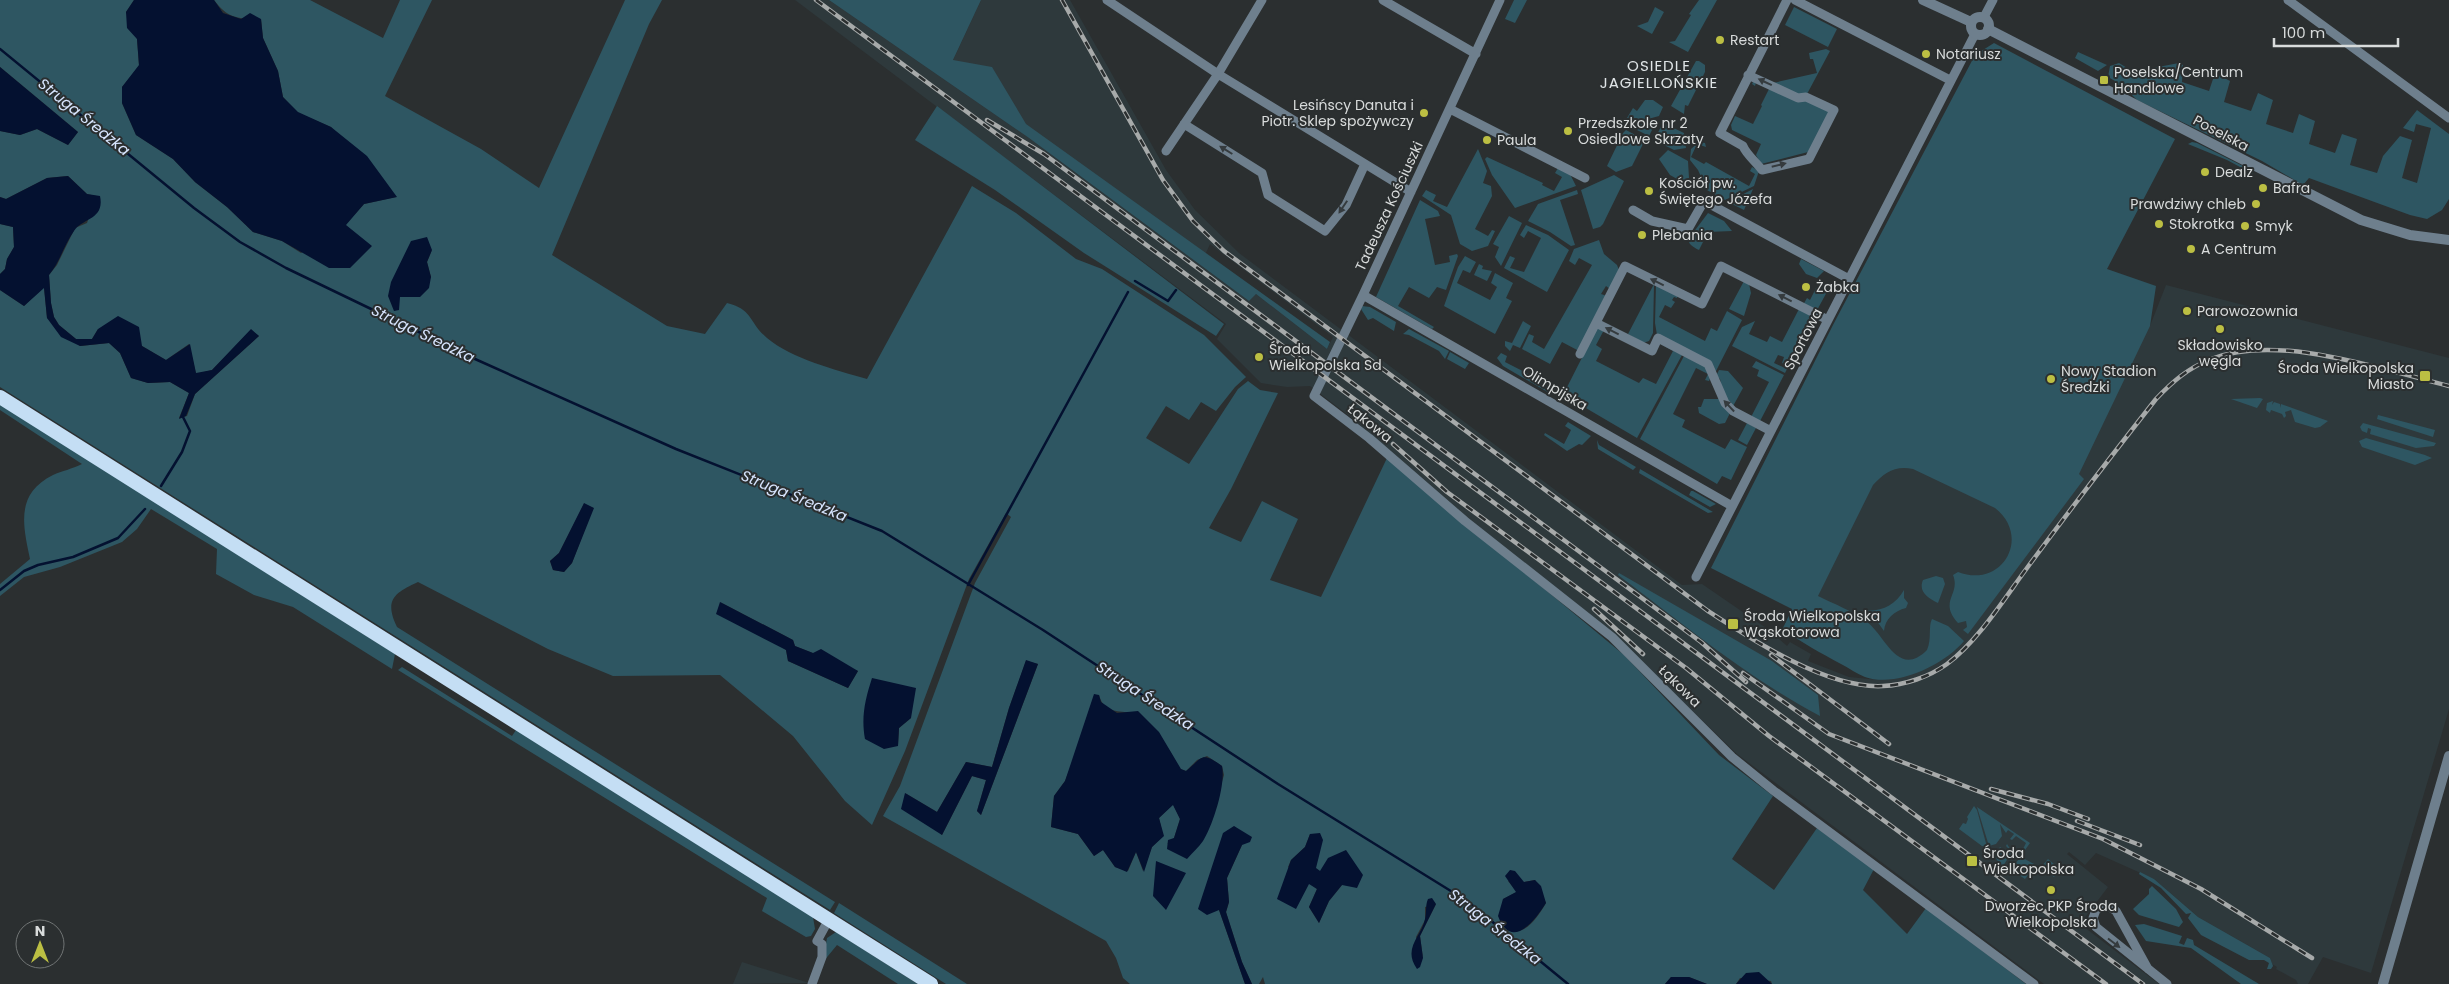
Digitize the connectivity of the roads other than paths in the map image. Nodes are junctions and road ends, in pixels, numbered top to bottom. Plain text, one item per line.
1 (1107, 0) edge
2 (1262, 0) edge
3 (1383, 0) edge
4 (1500, 0) edge
5 (1787, 0) edge
6 (1795, 0) edge
7 (1923, 0) edge
8 (1993, 0) edge
9 (2288, 0) edge
10 (1984, 18) junction
11 (1971, 22) junction
12 (1988, 29) junction
13 (1975, 34) junction
14 (1476, 54) junction
15 (1218, 74) junction
16 (1748, 75) junction
17 (1950, 80) junction
18 (1450, 109) junction
19 (2449, 118) edge
20 (1184, 124) junction
21 (1166, 151) dead end
22 (1365, 164) junction
23 (1586, 178) dead end
24 (1412, 192) junction
25 (1633, 210) dead end
26 (2449, 240) edge
27 (1849, 279) junction
28 (1364, 295) junction
29 (1828, 320) junction
30 (1596, 323) junction
31 (1580, 354) dead end
32 (1314, 396) joint
33 (0, 397) edge
34 (1770, 431) junction
35 (1732, 506) junction
36 (1696, 577) dead end
37 (2449, 756) edge
38 (829, 919) junction
39 (2148, 969) junction
40 (812, 984) edge
41 (931, 984) edge
42 (2034, 984) edge
43 (2167, 984) edge
44 (2383, 984) edge

1 - 15 street
2 - 15 street
3 - 14 street
4 - 14 street, Tadeusza Kościuszki
5 - 16 street
6 - 17 street
7 - 11 street
8 - 10 street
9 - 19 street
10 - 11 street
10 - 12 street
11 - 13 street
12 - 13 street
12 - 26 street, Poselska
13 - 17 street, Sportowa
14 - 18 street, Tadeusza Kościuszki
15 - 20 street
15 - 22 street
16 -> 16 street
17 - 27 street, Sportowa
18 - 23 street
18 - 24 street, Tadeusza Kościuszki
20 - 21 street
22 -> 20 street
22 - 24 street
24 - 28 street, Tadeusza Kościuszki
25 - 27 street
27 - 29 street, Sportowa
28 - 32 street, Tadeusza Kościuszki
28 - 35 street, Olimpijska
29 -> 30 street
29 - 34 street, Sportowa
30 - 31 street
34 -> 30 street
32 - 42 street, Łąkowa
33 - 38 highway
34 - 35 street, Sportowa
35 - 36 street, Sportowa
37 - 44 street
38 - 40 street
38 - 41 highway
39 -> 39 street
39 - 43 street

